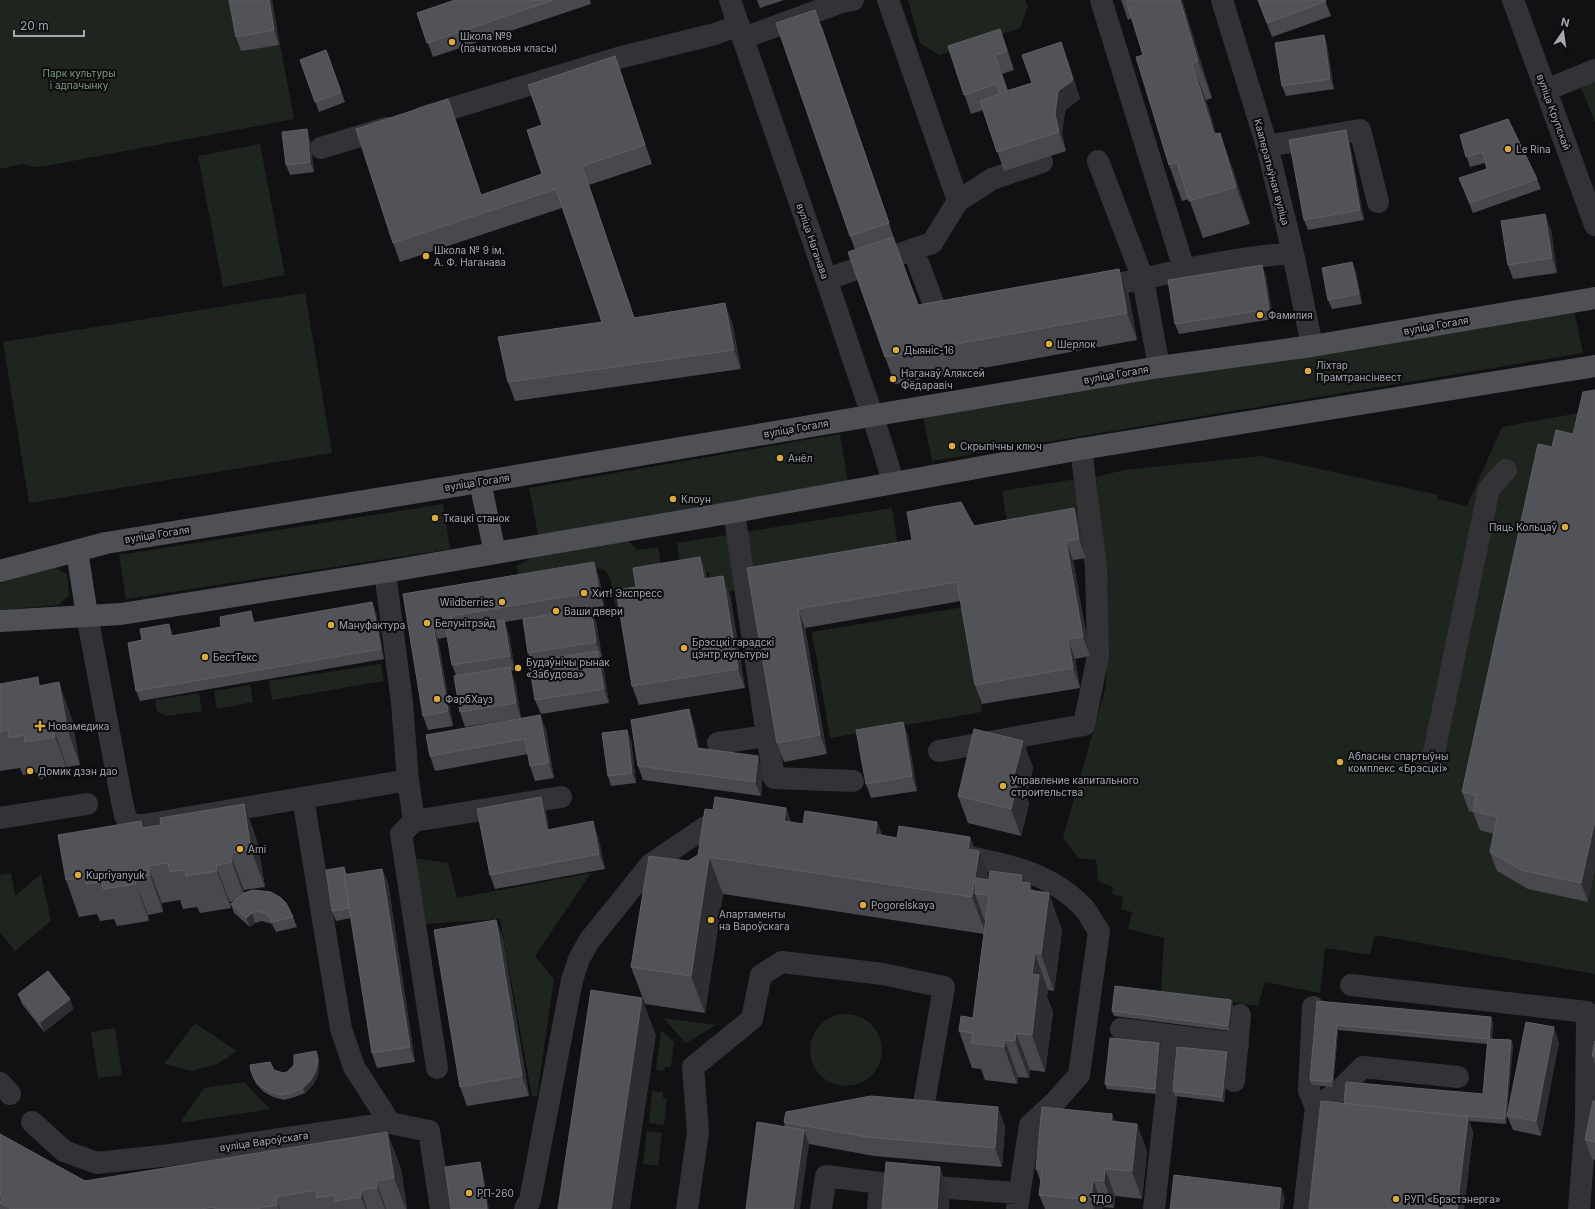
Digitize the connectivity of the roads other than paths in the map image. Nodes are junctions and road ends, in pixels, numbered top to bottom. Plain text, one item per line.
1 (730, 0) edge
2 (888, 0) edge
3 (1101, 0) edge
4 (1222, 0) edge
5 (1513, 0) edge
6 (845, 1) edge
7 (741, 31) junction
8 (1595, 70) edge
9 (1546, 90) junction
10 (1267, 146) junction
11 (321, 148) dead end
12 (1098, 161) dead end
13 (1042, 162) dead end
14 (958, 201) junction
15 (1378, 202) dead end
16 (1595, 225) edge
17 (913, 249) junction
18 (1293, 253) junction
19 (1184, 269) junction
20 (827, 279) junction
21 (1143, 279) junction
22 (1072, 292) edge
23 (1595, 298) edge
24 (974, 310) edge
25 (1312, 346) junction
26 (1595, 366) edge
27 (1159, 367) junction
28 (872, 415) junction
29 (1081, 449) junction
30 (1506, 470) dead end
31 (480, 482) junction
32 (893, 483) junction
33 (734, 512) junction
34 (76, 551) junction
35 (495, 553) junction
36 (0, 571) edge
37 (385, 572) junction
38 (86, 615) junction
39 (0, 621) edge
40 (767, 736) junction
41 (718, 743) dead end
42 (939, 751) dead end
43 (1433, 757) dead end
44 (408, 780) junction
45 (853, 781) dead end
46 (562, 797) dead end
47 (303, 798) junction
48 (87, 804) dead end
49 (0, 818) edge
50 (414, 821) junction
51 (752, 824) edge
52 (934, 850) edge
53 (1351, 985) dead end
54 (1313, 1007) dead end
55 (1240, 1015) dead end
56 (1121, 1029) dead end
57 (1173, 1036) junction
58 (1238, 1044) junction
59 (437, 1068) dead end
60 (1458, 1077) dead end
61 (1234, 1081) dead end
62 (924, 1103) edge
63 (1316, 1107) junction
64 (32, 1122) dead end
65 (390, 1123) junction
66 (880, 1183) junction
67 (1017, 1201) edge
68 (441, 1209) edge
69 (524, 1209) edge
70 (687, 1209) edge
71 (821, 1209) edge
72 (878, 1209) edge
73 (1154, 1209) edge
74 (1304, 1209) edge
75 (1578, 1209) edge

1 - 7 street, вуліца Наганава
2 - 14 street
3 - 19 street
4 - 10 street, Кааператыўная вуліца
5 - 9 street, вуліца Крупскай
6 - 7 street
7 - 11 street
7 - 20 street, вуліца Наганава
8 - 9 street
9 - 16 street, вуліца Крупскай
10 - 15 street
10 - 18 street, Кааператыўная вуліца
12 - 21 street
13 - 14 street
14 - 17 street
17 - 20 street
17 - 24 street
18 - 19 street
18 - 25 street, Кааператыўная вуліца
19 - 21 street
20 - 28 street, вуліца Наганава
21 - 22 street
21 - 27 street
23 - 25 main road, вуліца Гогаля
25 - 27 main road, вуліца Гогаля
26 - 29 main road
27 - 28 main road, вуліца Гогаля
28 - 31 main road, вуліца Гогаля
28 - 32 street, вуліца Наганава
29 - 32 main road
29 - 42 street
30 - 43 street
31 - 34 main road, вуліца Гогаля
31 - 35 main road
32 - 33 main road
33 - 35 main road
33 - 40 street
34 - 36 main road, вуліца Гогаля
34 - 38 main road
35 - 37 main road
37 - 38 main road
37 - 44 street
38 - 39 main road
38 - 47 street
40 - 41 street
40 - 45 street
44 - 47 street
44 - 50 street
46 - 50 street
47 - 65 street
48 - 49 street
50 - 59 street
51 - 69 street
52 - 67 street
53 - 75 street
54 - 63 street
55 - 58 street
56 - 57 street
57 - 58 street
57 - 73 street
58 - 61 street
60 - 63 street
62 - 70 street
63 - 74 street
64 - 65 street, вуліца Вароўскага
65 - 68 street, вуліца Вароўскага
66 - 67 street
66 - 71 street
66 - 72 street

